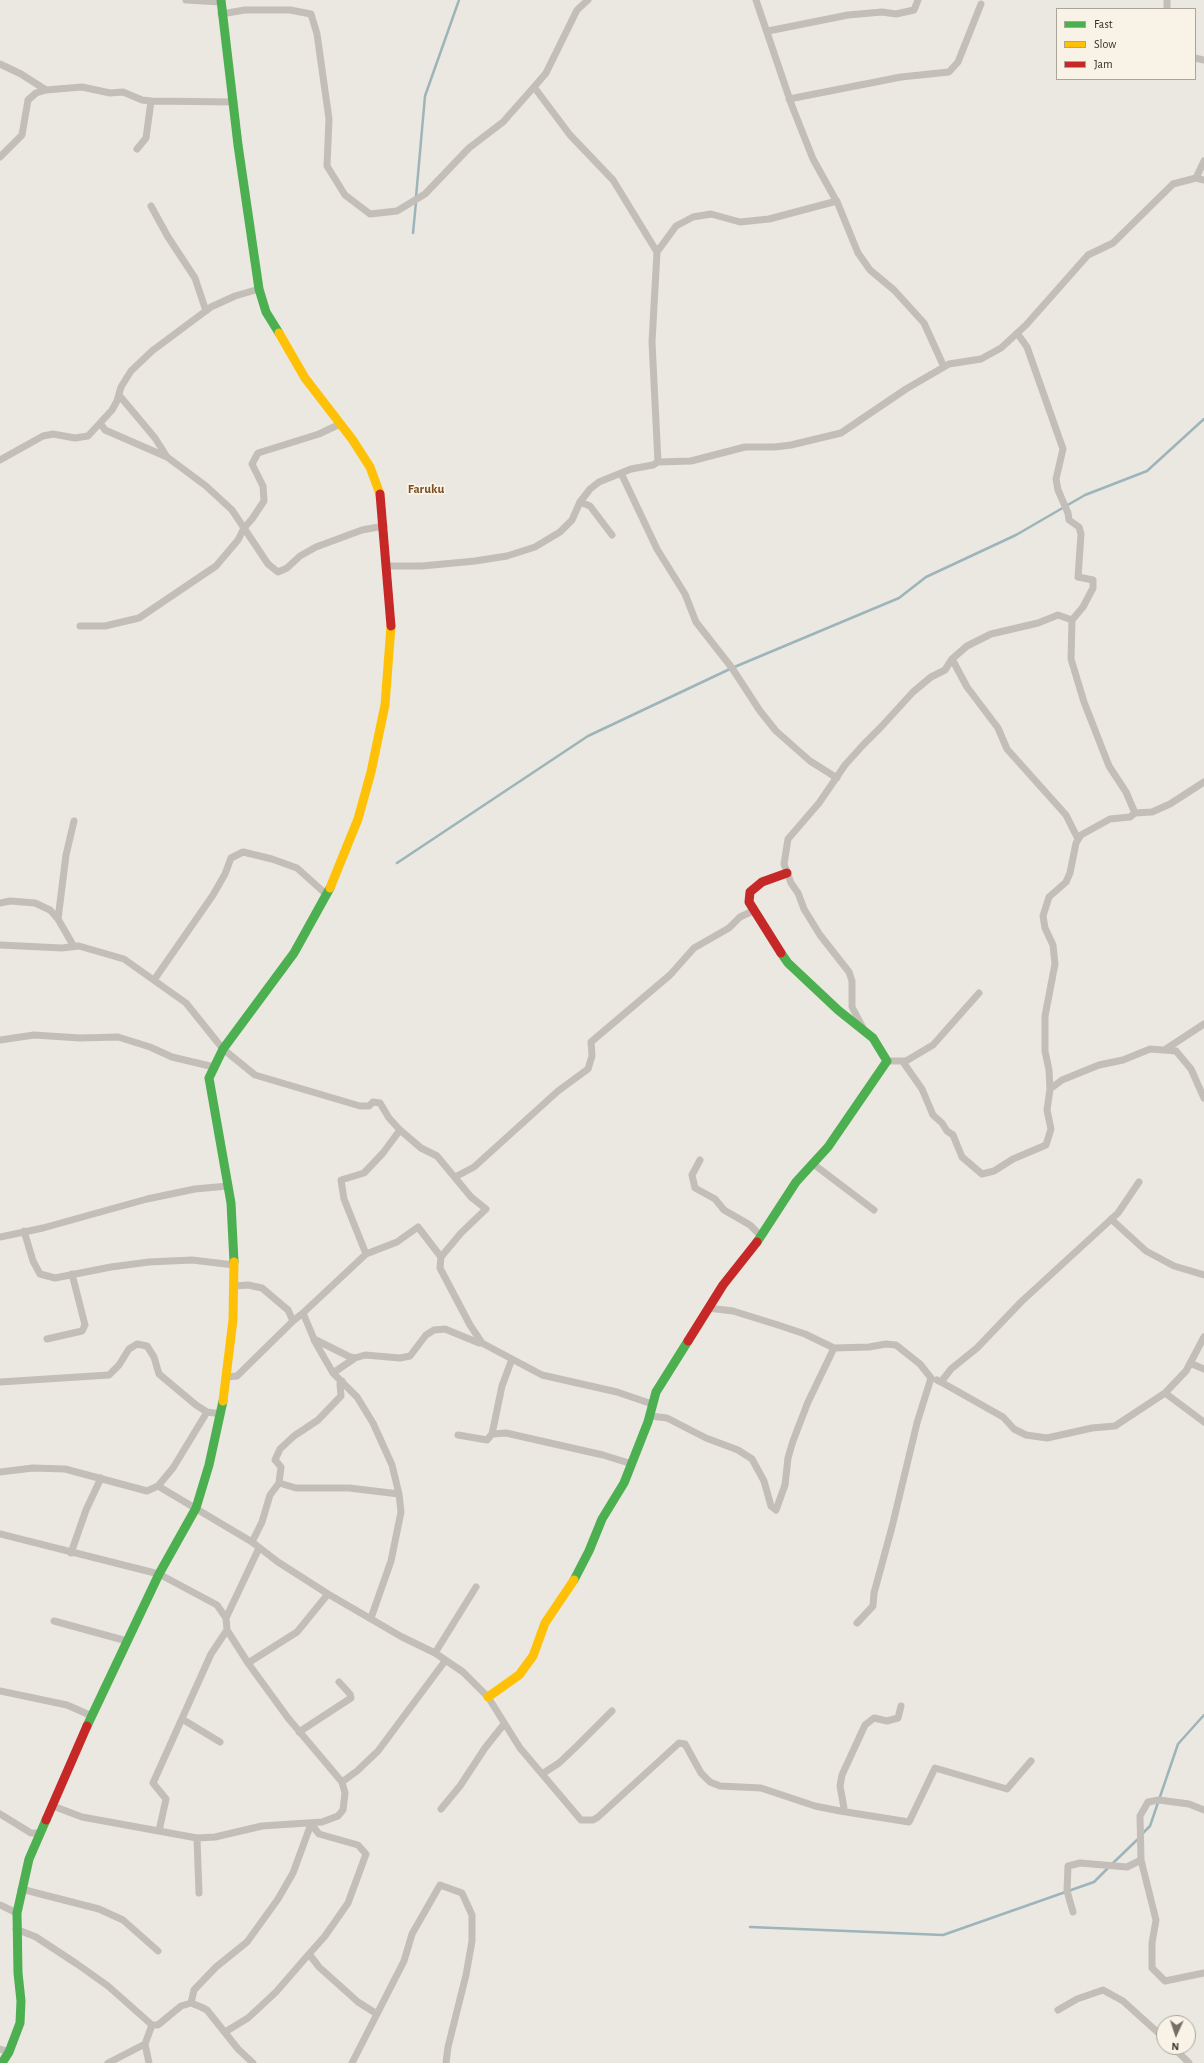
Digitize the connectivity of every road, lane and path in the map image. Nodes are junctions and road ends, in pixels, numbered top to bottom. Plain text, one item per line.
1 (186, 0) edge
2 (588, 0) edge
3 (756, 0) edge
4 (918, 0) edge
5 (221, 1) edge
6 (981, 4) dead end
7 (221, 14) junction
8 (768, 31) junction
9 (0, 64) edge
10 (534, 87) junction
11 (46, 90) junction
12 (789, 99) junction
13 (151, 101) junction
14 (234, 102) junction
15 (137, 149) dead end
16 (0, 157) edge
17 (1204, 161) edge
18 (1196, 178) junction
19 (1204, 180) edge
20 (837, 201) junction
21 (151, 206) dead end
22 (657, 252) junction
23 (259, 289) junction
24 (206, 311) junction
25 (1018, 332) junction
26 (944, 367) junction
27 (119, 395) junction
28 (100, 423) junction
29 (340, 424) junction
30 (167, 457) junction
31 (0, 460) edge
32 (658, 462) junction
33 (621, 473) junction
34 (580, 502) junction
35 (384, 526) junction
36 (244, 528) junction
37 (612, 535) dead end
38 (388, 566) junction
39 (1072, 620) junction
40 (80, 626) dead end
41 (952, 659) junction
42 (837, 778) junction
43 (1204, 782) edge
44 (1135, 813) junction
45 (74, 821) dead end
46 (1078, 839) junction
47 (787, 873) junction
48 (327, 896) junction
49 (0, 903) edge
50 (752, 910) junction
51 (58, 919) junction
52 (0, 945) edge
53 (73, 945) junction
54 (154, 980) junction
55 (978, 993) dead end
56 (1204, 1024) edge
57 (866, 1031) junction
58 (0, 1040) edge
59 (223, 1049) junction
60 (1166, 1049) junction
61 (886, 1061) junction
62 (902, 1062) junction
63 (214, 1067) junction
64 (1050, 1089) junction
65 (1204, 1098) edge
66 (400, 1130) junction
67 (700, 1160) dead end
68 (812, 1163) junction
69 (455, 1177) junction
70 (1139, 1182) dead end
71 (228, 1186) junction
72 (874, 1210) dead end
73 (1110, 1219) junction
74 (24, 1231) junction
75 (760, 1235) junction
76 (0, 1237) edge
77 (366, 1254) junction
78 (441, 1257) junction
79 (234, 1265) junction
80 (72, 1274) junction
81 (1204, 1275) edge
82 (235, 1286) junction
83 (708, 1308) junction
84 (303, 1312) junction
85 (294, 1321) junction
86 (1204, 1337) edge
87 (47, 1339) dead end
88 (314, 1339) junction
89 (482, 1343) junction
90 (834, 1348) junction
91 (355, 1358) junction
92 (512, 1359) junction
93 (1190, 1363) junction
94 (1204, 1369) edge
95 (333, 1373) junction
96 (226, 1377) junction
97 (931, 1378) junction
98 (342, 1381) junction
99 (0, 1382) edge
100 (941, 1382) junction
101 (1165, 1393) junction
102 (652, 1404) junction
103 (208, 1412) junction
104 (221, 1414) junction
105 (650, 1416) junction
106 (1204, 1422) edge
107 (458, 1434) dead end
108 (492, 1434) junction
109 (632, 1464) junction
110 (0, 1472) edge
111 (101, 1478) junction
112 (279, 1483) junction
113 (158, 1486) junction
114 (399, 1494) junction
115 (196, 1508) junction
116 (0, 1534) edge
117 (252, 1542) junction
118 (259, 1548) junction
119 (71, 1553) junction
120 (159, 1574) junction
121 (476, 1587) dead end
122 (328, 1594) junction
123 (226, 1618) junction
124 (371, 1618) junction
125 (54, 1621) dead end
126 (857, 1623) dead end
127 (227, 1630) junction
128 (127, 1641) junction
129 (435, 1653) junction
130 (445, 1661) junction
131 (248, 1663) junction
132 (339, 1682) dead end
133 (0, 1691) edge
134 (488, 1697) junction
135 (901, 1706) dead end
136 (612, 1711) dead end
137 (92, 1716) junction
138 (182, 1719) junction
139 (504, 1724) junction
140 (299, 1732) junction
141 (220, 1742) dead end
142 (1031, 1762) dead end
143 (542, 1774) junction
144 (342, 1782) junction
145 (53, 1806) junction
146 (442, 1809) dead end
147 (1204, 1810) edge
148 (840, 1811) junction
149 (0, 1814) edge
150 (311, 1824) junction
151 (159, 1831) junction
152 (40, 1833) junction
153 (197, 1838) junction
154 (1141, 1860) junction
155 (21, 1889) junction
156 (199, 1893) dead end
157 (0, 1905) edge
158 (1073, 1912) dead end
159 (17, 1913) junction
160 (16, 1929) junction
161 (158, 1951) dead end
162 (309, 1954) junction
163 (1204, 1973) edge
164 (191, 2003) junction
165 (1058, 2010) dead end
166 (377, 2014) junction
167 (152, 2025) junction
168 (1156, 2031) edge
169 (224, 2032) junction
170 (145, 2044) junction
171 (4, 2050) edge
172 (1180, 2055) edge
173 (2, 2063) edge
174 (108, 2063) edge
175 (149, 2063) edge
176 (253, 2063) edge
177 (352, 2063) edge
178 (446, 2063) edge
179 (1188, 2063) edge

1 - 5 street
2 - 10 street
3 - 8 street
4 - 8 street
5 - 7 street
6 - 12 street
7 - 10 street
7 - 14 street
8 - 12 street
9 - 11 street
10 - 22 street
11 - 13 street
11 - 16 street
12 - 20 street
13 - 14 street
13 - 15 street
14 - 23 street
17 - 18 street
18 - 19 street
18 - 25 street
20 - 22 street
20 - 26 street
21 - 24 street
22 - 32 street
23 - 24 street
23 - 29 street
24 - 27 street
25 - 26 street
25 - 39 street
26 - 32 street
27 - 28 street
27 - 30 street
28 - 30 street
28 - 31 street
29 - 35 street
29 - 36 street
30 - 36 street
32 - 33 street
33 - 34 street
33 - 42 street
34 - 37 street
34 - 38 street
35 - 36 street
35 - 38 street
36 - 40 street
38 - 48 street
39 - 41 street
39 - 44 street
41 - 42 street
41 - 46 street
42 - 47 street
43 - 44 street
44 - 46 street
45 - 51 street
46 - 64 street
47 - 50 street
47 - 57 street
48 - 54 street
48 - 59 street
49 - 51 street
50 - 57 street
50 - 69 street
51 - 53 street
52 - 53 street
53 - 54 street
54 - 59 street
55 - 62 street
56 - 60 street
57 - 61 street
58 - 63 street
59 - 63 street
59 - 66 street
60 - 64 street
60 - 65 street
61 - 62 street
61 - 68 street
62 - 64 street
63 - 71 street
66 - 69 street
66 - 77 street
67 - 75 street
68 - 72 street
68 - 75 street
69 - 78 street
70 - 73 street
71 - 74 street
71 - 79 street
73 - 81 street
73 - 100 street
74 - 76 street
74 - 80 street
75 - 83 street
77 - 78 street
77 - 84 street
78 - 89 street
79 - 80 street
79 - 82 street
80 - 87 street
82 - 85 street
82 - 96 street
83 - 90 street
83 - 102 street
84 - 85 street
84 - 88 street
85 - 96 street
86 - 93 street
88 - 91 street
88 - 95 street
89 - 91 street
89 - 92 street
90 - 97 street
90 - 105 street
91 - 95 street
92 - 102 street
92 - 108 street
93 - 94 street
93 - 101 street
95 - 98 street
96 - 104 street
97 - 100 street
97 - 126 street
98 - 112 street
98 - 114 street
99 - 103 street
100 - 101 street
101 - 106 street
102 - 105 street
103 - 104 street
103 - 113 street
104 - 115 street
105 - 109 street
107 - 108 street
108 - 109 street
109 - 134 street
110 - 111 street
111 - 113 street
111 - 119 street
112 - 114 street
112 - 117 street
113 - 115 street
114 - 124 street
115 - 117 street
115 - 120 street
116 - 119 street
117 - 118 street
118 - 122 street
118 - 123 street
119 - 120 street
120 - 123 street
120 - 128 street
121 - 129 street
122 - 124 street
122 - 131 street
123 - 127 street
124 - 129 street
125 - 128 street
127 - 131 street
127 - 138 street
128 - 137 street
129 - 130 street
130 - 134 street
130 - 144 street
131 - 140 street
132 - 140 street
133 - 137 street
134 - 139 street
135 - 148 street
136 - 143 street
137 - 145 street
138 - 141 street
138 - 151 street
139 - 143 street
139 - 146 street
140 - 144 street
142 - 148 street
143 - 148 street
144 - 150 street
145 - 151 street
145 - 152 street
147 - 154 street
149 - 152 street
150 - 153 street
150 - 162 street
150 - 164 street
151 - 153 street
152 - 155 street
153 - 156 street
154 - 158 street
154 - 163 street
155 - 159 street
155 - 161 street
157 - 159 street
159 - 160 street
160 - 167 street
160 - 171 street
162 - 166 street
162 - 169 street
164 - 167 street
164 - 169 street
165 - 168 street
166 - 177 street
166 - 178 street
167 - 170 street
169 - 176 street
170 - 174 street
170 - 175 street
171 - 173 street
172 - 179 street

